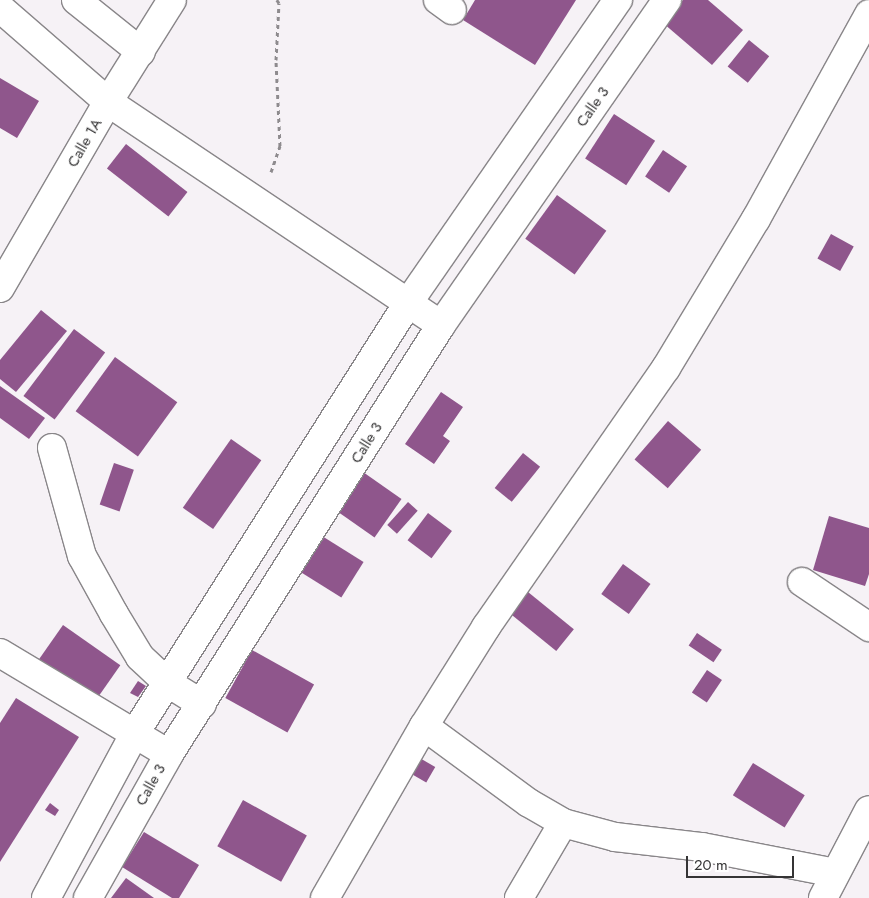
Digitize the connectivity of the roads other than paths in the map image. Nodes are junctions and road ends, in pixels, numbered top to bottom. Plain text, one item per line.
1 (76, 0) edge
2 (172, 0) edge
3 (618, 0) edge
4 (667, 0) edge
5 (0, 8) edge
6 (869, 14) edge
7 (141, 52) junction
8 (108, 102) junction
9 (0, 288) edge
10 (408, 303) junction
11 (442, 325) junction
12 (52, 448) dead end
13 (802, 582) dead end
14 (869, 627) edge
15 (0, 653) edge
16 (168, 683) junction
17 (202, 704) junction
18 (424, 726) junction
19 (135, 734) junction
20 (169, 754) junction
21 (869, 810) edge
22 (562, 823) junction
23 (836, 873) junction
24 (46, 898) edge
25 (88, 898) edge
26 (324, 898) edge
27 (519, 898) edge
28 (822, 898) edge

1 - 7 street
2 - 7 street, Calle 1A
3 - 10 street
4 - 11 street, Calle 3
5 - 8 street
6 - 18 street
7 - 8 street, Calle 1A
8 - 9 street, Calle 1A
8 - 10 street
10 - 11 street
10 - 16 street
11 - 17 street, Calle 3
12 - 16 street
13 - 14 street
15 - 19 street
16 - 17 street
16 - 19 street
17 - 20 street, Calle 3
18 - 22 street
18 - 26 street
19 - 20 street
19 - 24 street
20 - 25 street, Calle 3
21 - 23 street
22 - 23 street
22 - 27 street
23 - 28 street

